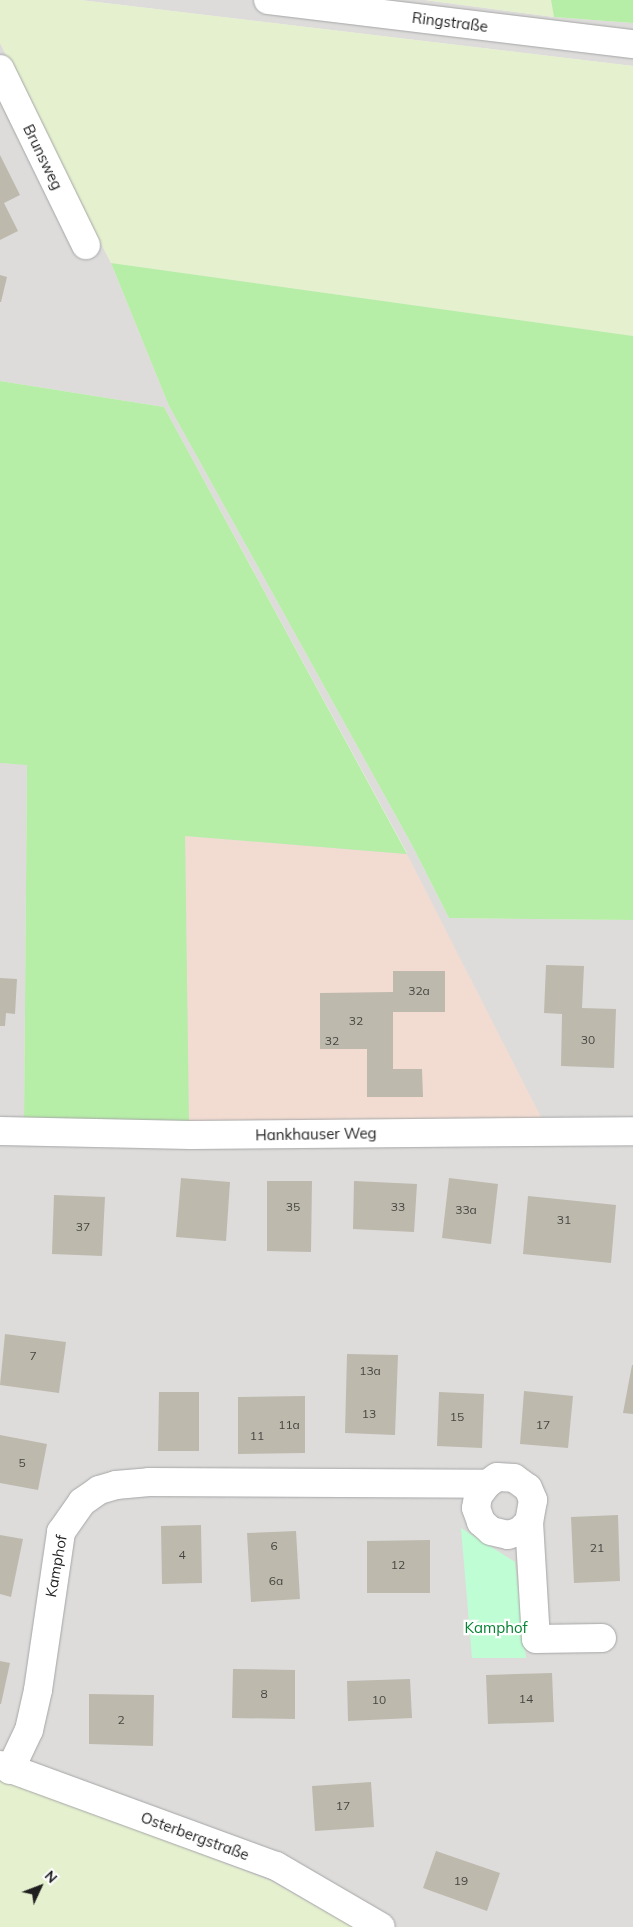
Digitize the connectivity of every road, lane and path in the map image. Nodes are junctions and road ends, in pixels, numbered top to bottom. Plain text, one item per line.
1 (268, 0) edge
2 (633, 44) edge
3 (0, 69) edge
4 (86, 245) dead end
5 (0, 1131) edge
6 (633, 1131) edge
7 (487, 1484) junction
8 (529, 1522) junction
9 (602, 1638) dead end
10 (5, 1767) edge
11 (380, 1927) edge

1 - 2 street, Ringstraße
3 - 4 street, Brunsweg
5 - 6 street, Hankhauser Weg
7 - 8 street, Kamphof
7 - 8 street
7 - 10 street, Kamphof
8 - 9 street, Kamphof
10 - 11 street, Osterbergstraße

